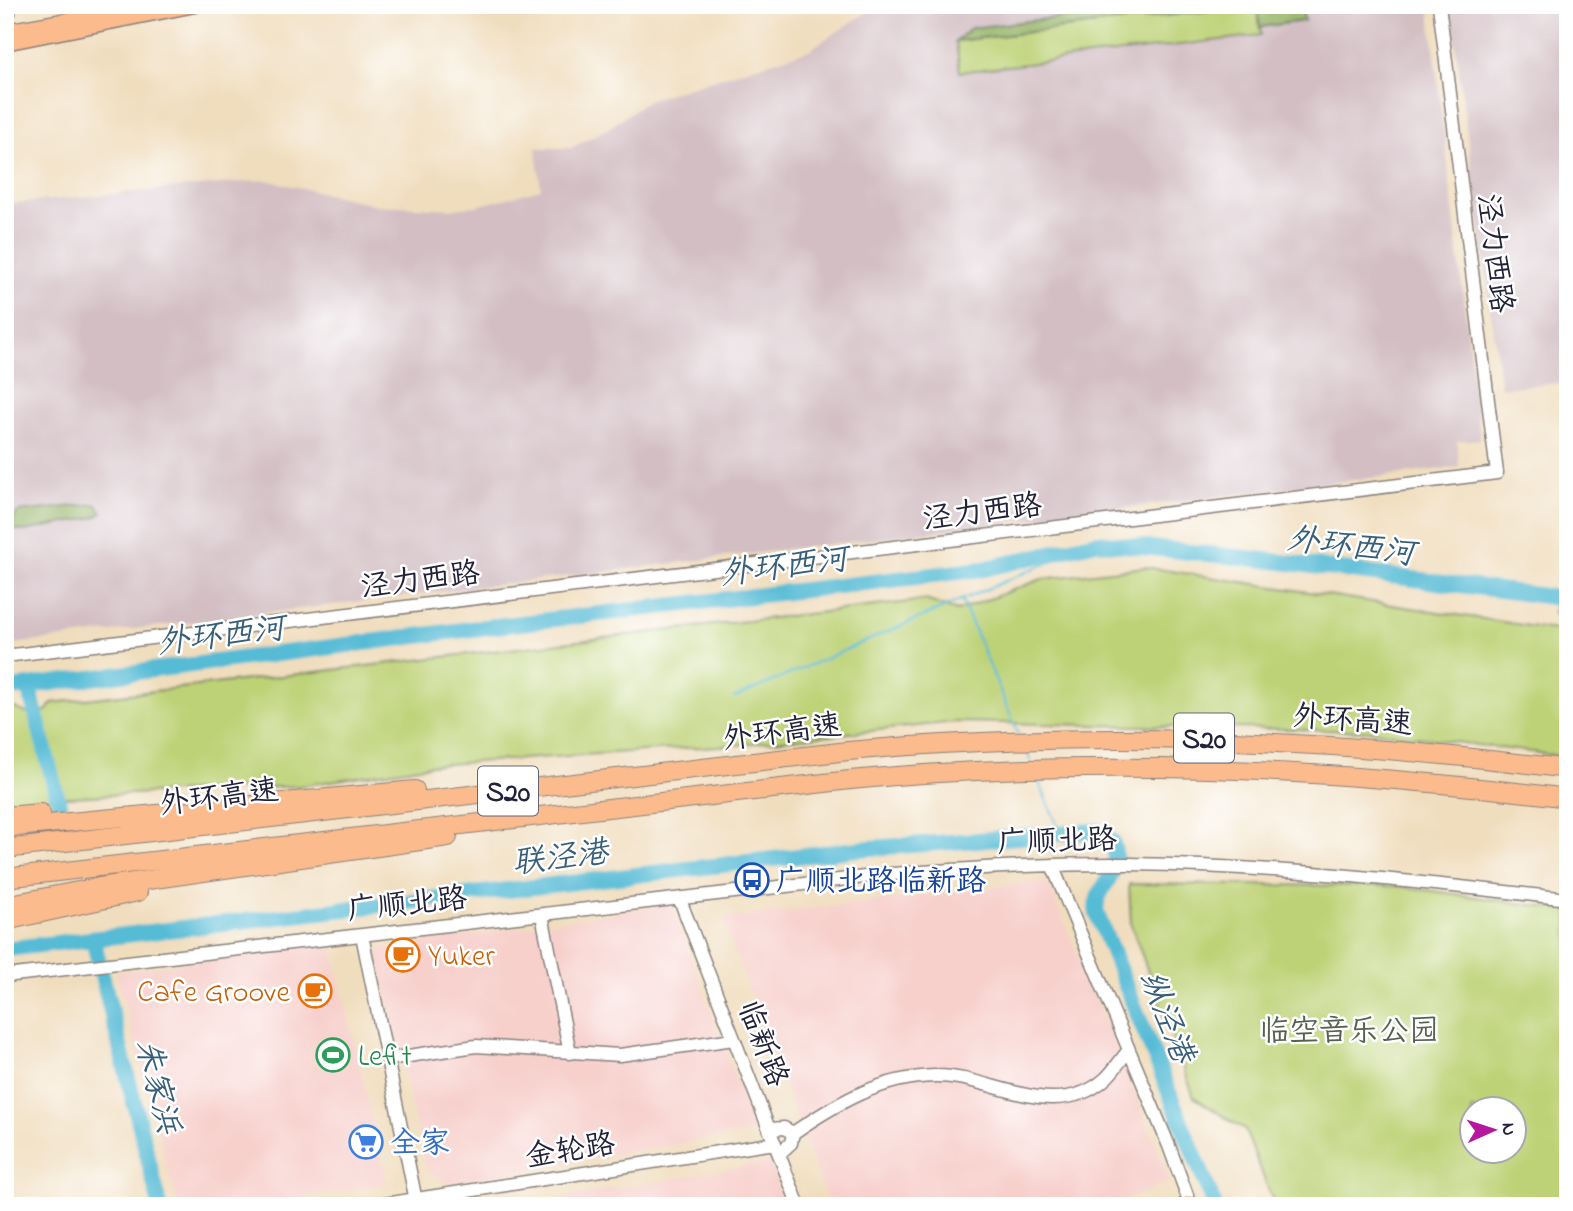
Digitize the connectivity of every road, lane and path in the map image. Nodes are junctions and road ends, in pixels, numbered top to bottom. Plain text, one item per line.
1 (195, 5) edge
2 (1439, 5) edge
3 (146, 8) edge
4 (5, 31) edge
5 (5, 43) edge
6 (5, 656) edge
7 (1568, 769) edge
8 (649, 775) junction
9 (1568, 798) edge
10 (652, 803) junction
11 (223, 807) junction
12 (5, 816) edge
13 (5, 828) edge
14 (5, 849) edge
15 (1052, 865) junction
16 (235, 869) junction
17 (5, 877) edge
18 (1568, 899) edge
19 (680, 900) junction
20 (5, 905) edge
21 (542, 915) junction
22 (5, 921) edge
23 (362, 935) junction
24 (5, 976) edge
25 (734, 1039) junction
26 (1129, 1050) junction
27 (570, 1053) junction
28 (388, 1059) junction
29 (769, 1129) junction
30 (793, 1133) junction
31 (777, 1149) junction
32 (417, 1203) edge
33 (1188, 1205) edge
34 (372, 1206) edge
35 (799, 1206) edge

1 - 3 main road
2 - 6 street, 泾力西路
3 - 4 main road
3 - 5 main road
7 - 8 highway, 外环高速 / S20
8 - 11 highway
8 - 14 highway, 外环高速 / S20
9 - 10 highway, 外环高速 / S20
10 - 16 highway
10 - 17 highway, 外环高速 / S20
11 - 12 highway
11 - 13 highway
15 - 18 street, 广顺北路
15 - 19 street, 广顺北路
15 - 26 street
16 - 20 highway
16 - 22 highway
19 - 21 street, 广顺北路
19 - 25 street, 临新路
21 - 23 street, 广顺北路
21 - 27 street
23 - 24 street, 广顺北路
23 - 28 street
25 - 27 street
25 - 29 street, 临新路
26 - 30 street
26 - 33 street
27 - 28 street
28 - 32 street
29 - 30 street
29 - 31 street, 临新路
30 - 31 street
31 - 32 street, 金轮路
31 - 35 street, 临新路
32 - 34 street, 金轮路

